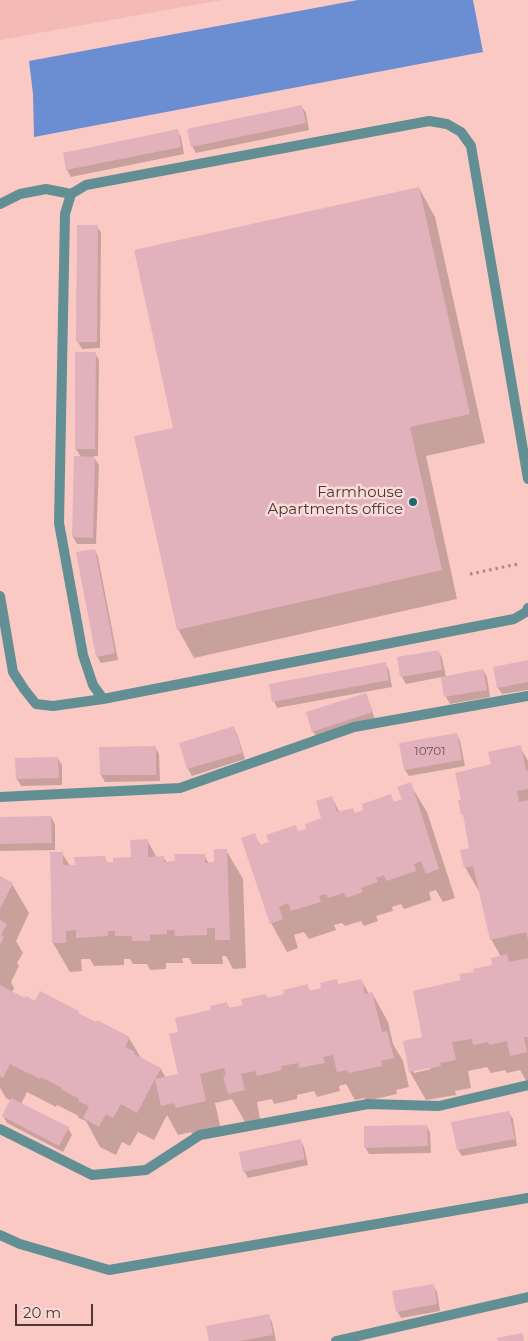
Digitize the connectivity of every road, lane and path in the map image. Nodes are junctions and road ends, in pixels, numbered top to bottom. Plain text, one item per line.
1 (70, 194) junction
2 (0, 204) edge
3 (528, 479) edge
4 (518, 564) dead end
5 (470, 574) dead end
6 (0, 596) edge
7 (528, 608) edge
8 (528, 696) edge
9 (103, 699) junction
10 (0, 797) edge
11 (528, 1085) edge
12 (0, 1129) edge
13 (528, 1198) edge
14 (0, 1234) edge
15 (528, 1297) edge
16 (336, 1341) edge

1 - 2 street
1 - 3 street
1 - 9 street
4 - 5 path
6 - 9 street
7 - 9 street
8 - 10 street
11 - 12 street
13 - 14 street
15 - 16 street

